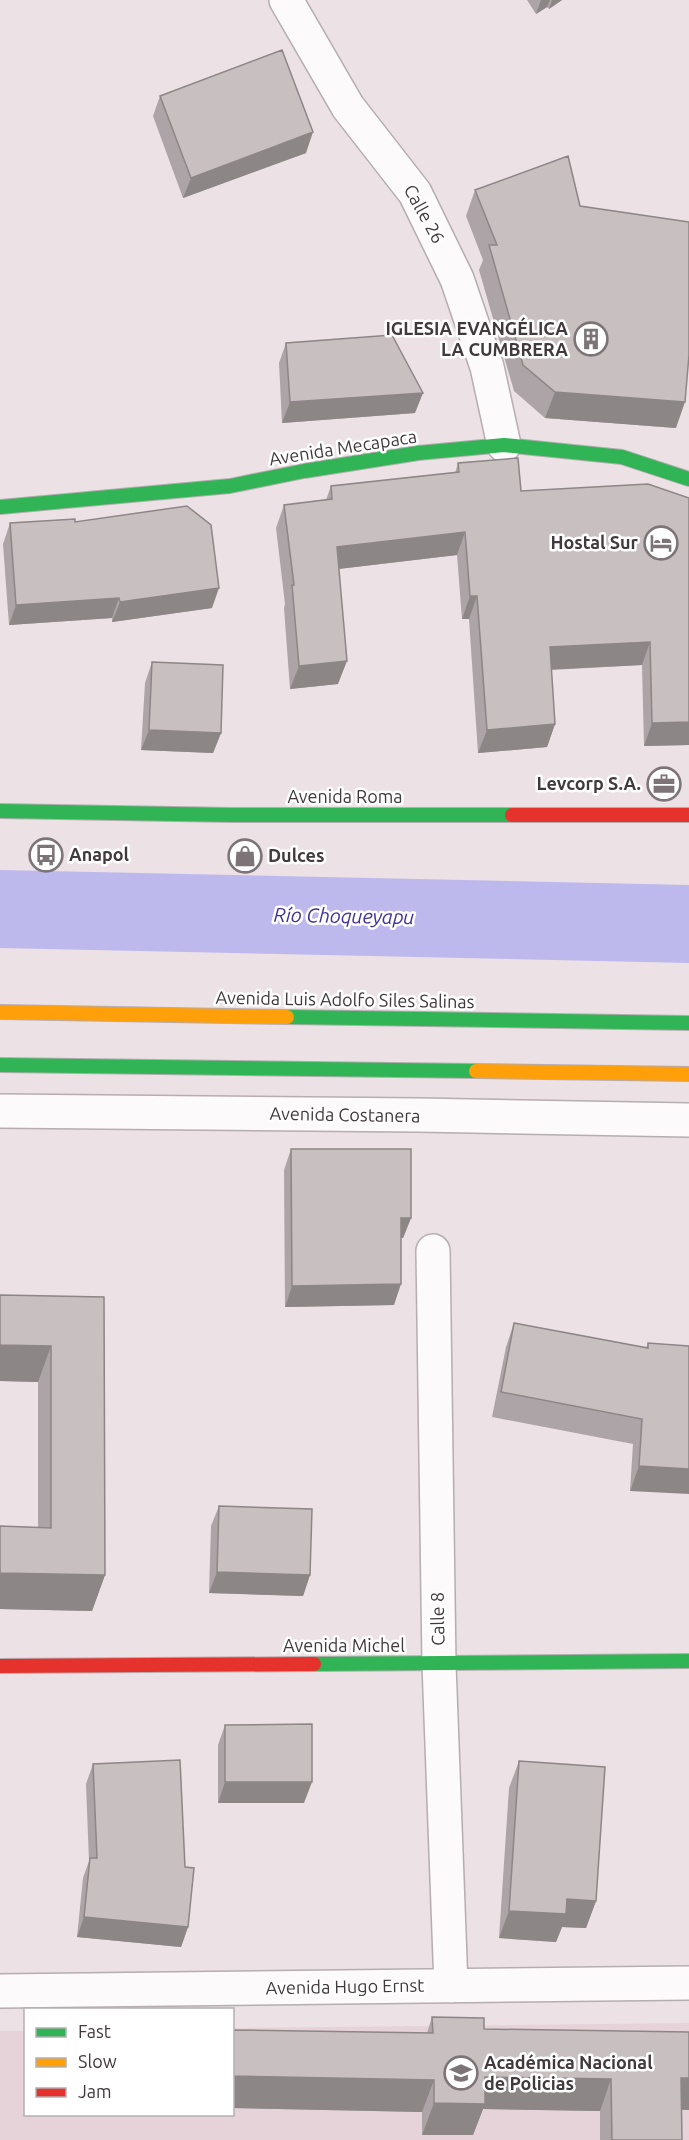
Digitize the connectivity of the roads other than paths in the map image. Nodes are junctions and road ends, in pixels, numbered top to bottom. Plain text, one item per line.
1 (288, 4) edge
2 (504, 445) junction
3 (689, 479) edge
4 (0, 507) edge
5 (0, 811) edge
6 (689, 816) edge
7 (0, 1012) edge
8 (689, 1023) edge
9 (0, 1065) edge
10 (689, 1074) edge
11 (0, 1111) edge
12 (689, 1120) edge
13 (433, 1251) dead end
14 (689, 1662) edge
15 (439, 1664) junction
16 (0, 1666) edge
17 (689, 1983) edge
18 (451, 1986) junction
19 (0, 1991) edge

1 - 2 street, Calle 26
2 - 3 main road, Avenida Mecapaca
2 - 4 main road, Avenida Mecapaca
5 - 6 main road, Avenida Roma
7 - 8 main road, Avenida Luis Adolfo Siles Salinas
9 - 10 main road
11 - 12 street, Avenida Costanera
13 - 15 street, Calle 8
14 - 15 main road, Avenida Michel
15 - 16 main road, Avenida Michel
15 - 18 street, Calle 8
17 - 18 street, Avenida Hugo Ernst
18 - 19 street, Avenida Hugo Ernst

